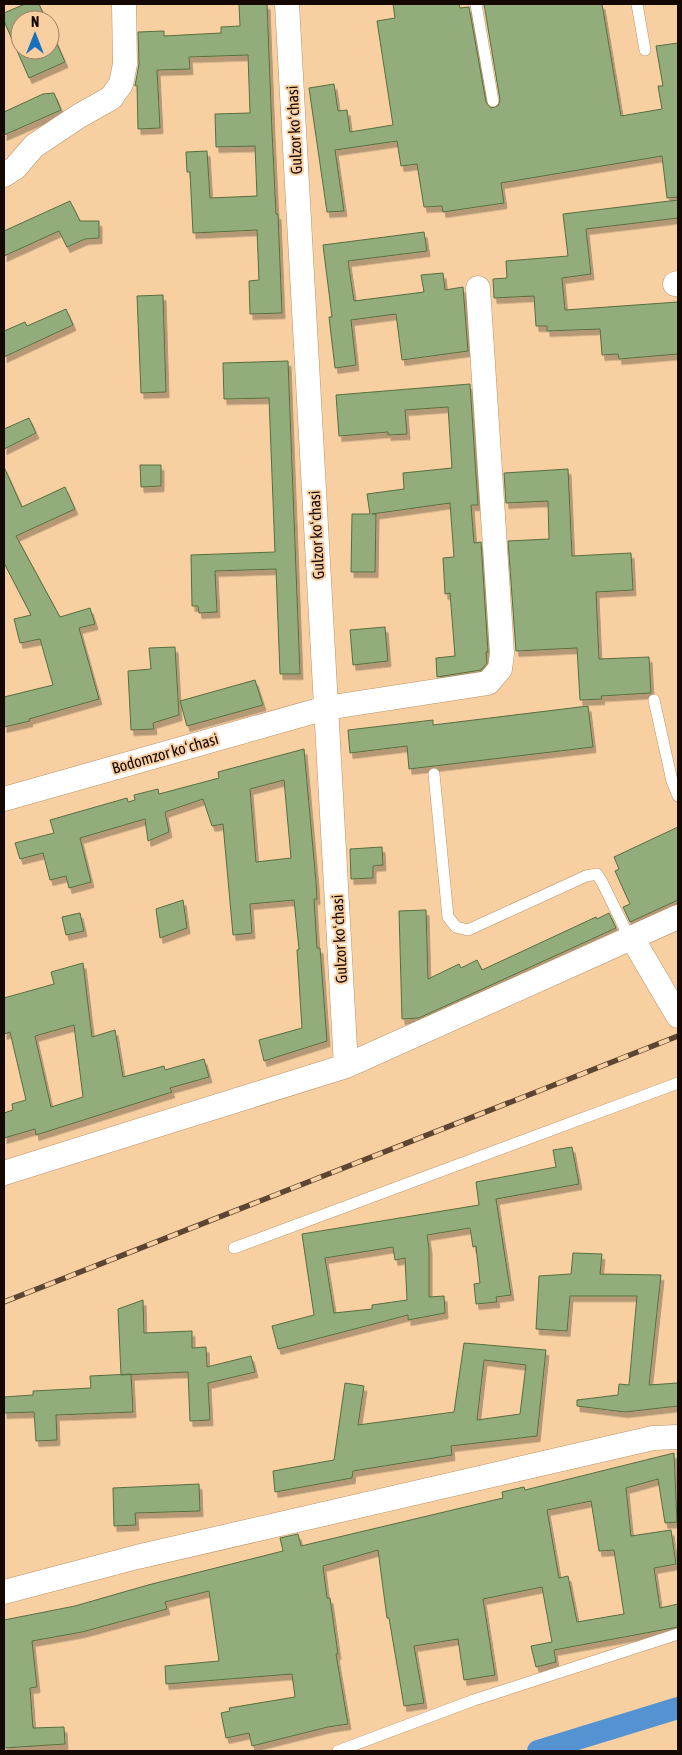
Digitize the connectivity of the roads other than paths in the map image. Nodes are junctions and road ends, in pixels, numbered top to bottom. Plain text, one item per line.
1 (124, 4) edge
2 (287, 4) edge
3 (476, 4) edge
4 (637, 4) edge
5 (645, 50) dead end
6 (492, 101) dead end
7 (4, 175) edge
8 (478, 288) dead end
9 (654, 700) dead end
10 (326, 708) junction
11 (434, 774) dead end
12 (678, 796) edge
13 (4, 799) edge
14 (678, 917) edge
15 (631, 939) junction
16 (678, 1016) edge
17 (346, 1066) junction
18 (678, 1083) edge
19 (4, 1173) edge
20 (234, 1248) dead end
21 (678, 1437) edge
22 (4, 1592) edge
23 (678, 1634) edge
24 (338, 1751) edge

1 - 7 street
2 - 10 street, Gulzor koʻchasi
3 - 6 lane
4 - 5 lane
8 - 10 street, Bodomzor koʻchasi
9 - 12 lane
10 - 13 street, Bodomzor koʻchasi
10 - 17 street, Gulzor koʻchasi
11 - 15 lane
14 - 15 street
15 - 16 street
15 - 17 street
17 - 19 street
18 - 20 lane
21 - 22 street
23 - 24 lane

